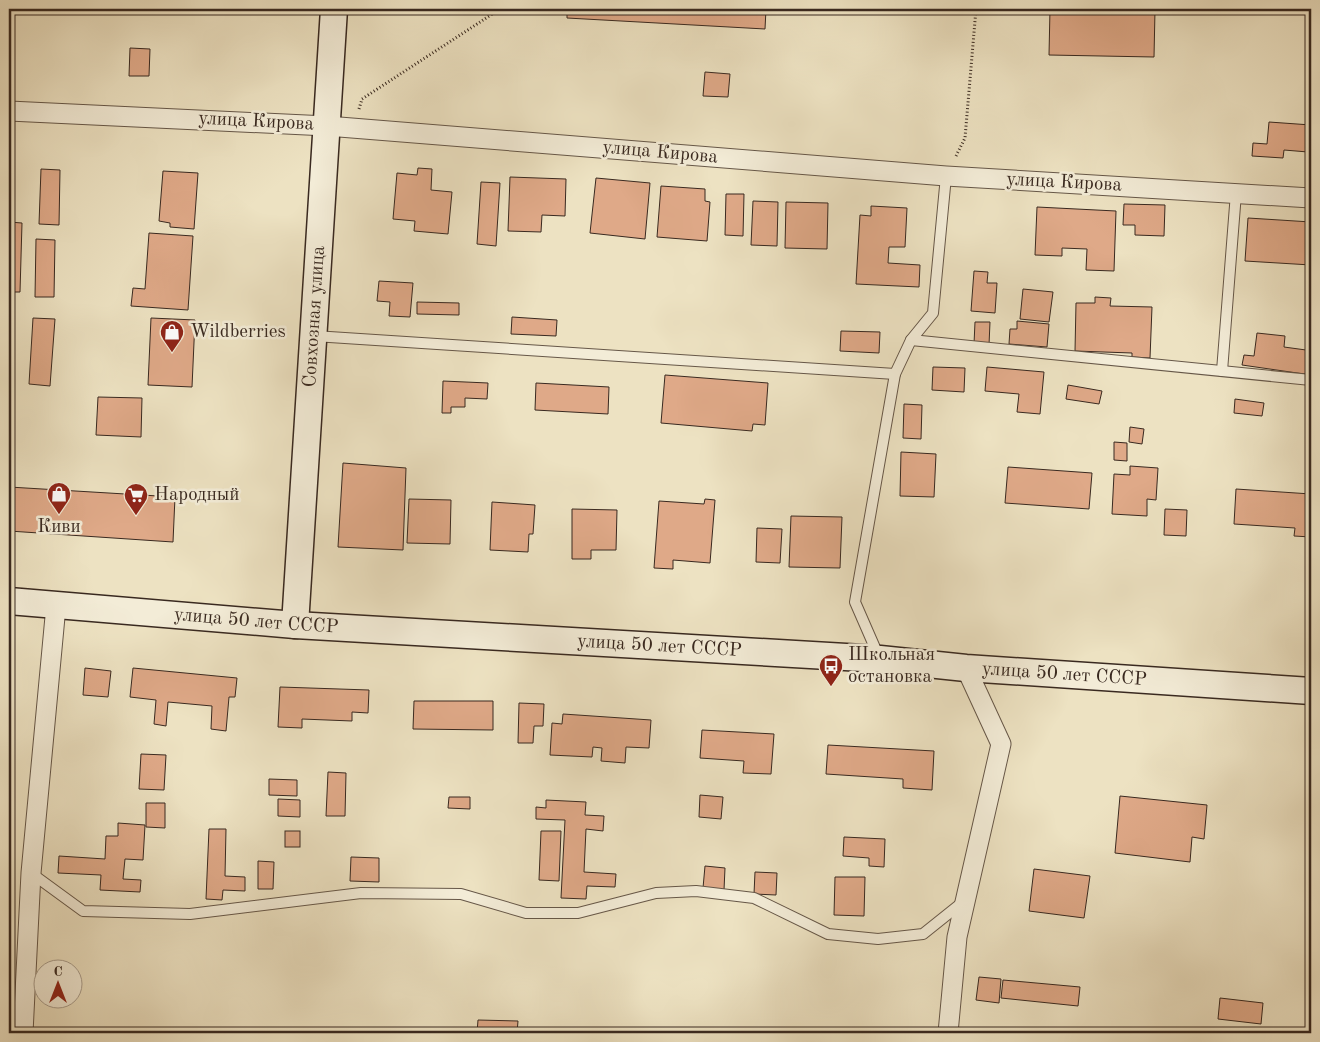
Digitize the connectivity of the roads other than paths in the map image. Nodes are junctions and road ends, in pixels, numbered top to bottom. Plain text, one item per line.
1 (334, 9) edge
2 (9, 111) edge
3 (339, 127) junction
4 (946, 176) junction
5 (1236, 193) junction
6 (1311, 198) edge
7 (313, 336) junction
8 (911, 340) junction
9 (1222, 372) junction
10 (895, 374) junction
11 (1311, 380) edge
12 (9, 601) edge
13 (56, 606) junction
14 (295, 625) junction
15 (880, 659) junction
16 (966, 668) junction
17 (1311, 691) edge
18 (32, 872) junction
19 (966, 900) junction
20 (23, 1033) edge
21 (948, 1033) edge

1 - 3 street, Совхозная улица
2 - 3 street, улица Кирова
3 - 4 street, улица Кирова
3 - 7 street, Совхозная улица
4 - 5 street, улица Кирова
4 - 8 lane
5 - 6 street, улица Кирова
5 - 9 lane
7 - 10 lane
7 - 14 street, Совхозная улица
8 - 9 lane
8 - 10 lane
9 - 11 lane
10 - 15 lane
12 - 13 street, улица 50 лет СССР
13 - 14 street, улица 50 лет СССР
13 - 18 street
14 - 15 street, улица 50 лет СССР
15 - 16 street, улица 50 лет СССР
16 - 17 street, улица 50 лет СССР
16 - 19 street
18 - 19 lane
18 - 20 street
19 - 21 street

